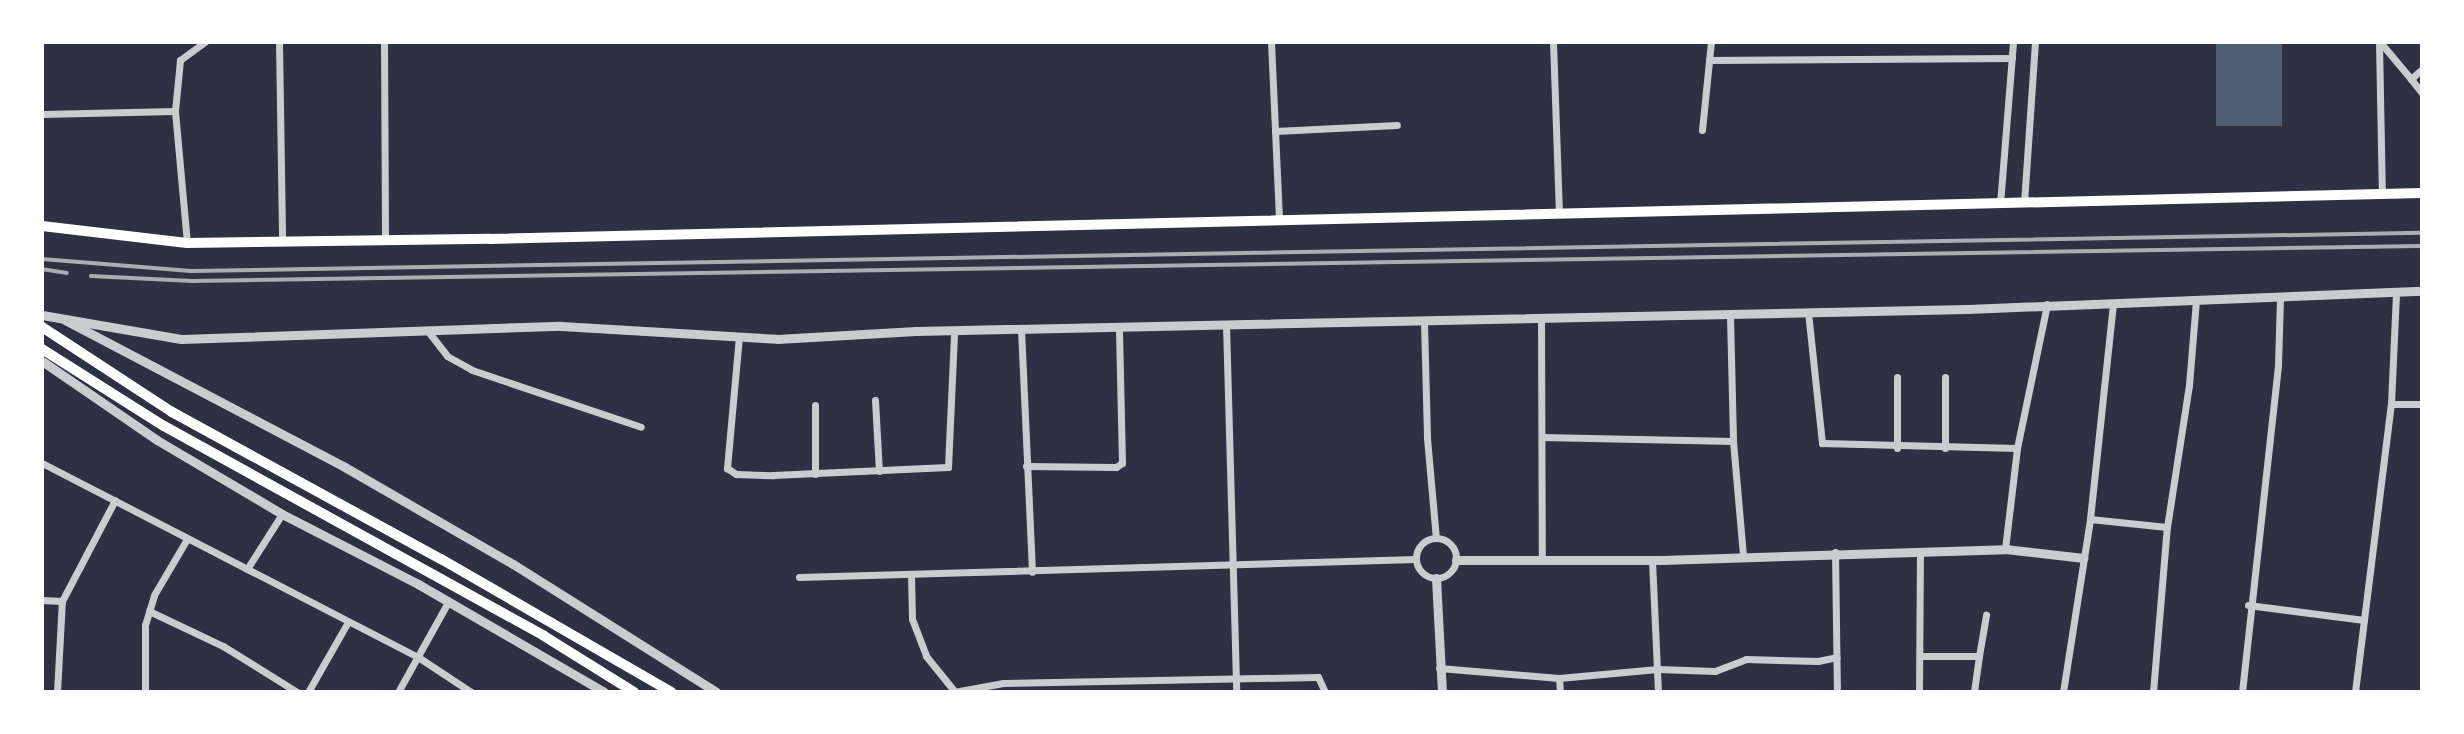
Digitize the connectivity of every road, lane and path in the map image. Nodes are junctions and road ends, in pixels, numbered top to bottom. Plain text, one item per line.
1 (205, 42) edge
2 (279, 42) edge
3 (384, 42) edge
4 (1271, 42) edge
5 (1553, 42) edge
6 (1711, 42) edge
7 (2013, 42) edge
8 (2035, 42) edge
9 (2379, 42) edge
10 (2012, 58) junction
11 (1709, 60) junction
12 (2422, 69) edge
13 (2411, 79) junction
14 (2422, 93) edge
15 (175, 111) junction
16 (42, 114) edge
17 (1397, 125) dead end
18 (1702, 130) dead end
19 (1275, 131) junction
20 (2422, 193) edge
21 (2382, 194) junction
22 (2024, 203) junction
23 (2000, 204) junction
24 (1559, 214) junction
25 (1279, 220) junction
26 (42, 226) edge
27 (385, 239) junction
28 (282, 240) junction
29 (187, 243) junction
30 (2422, 291) edge
31 (2396, 293) junction
32 (2280, 297) junction
33 (2196, 300) junction
34 (2113, 303) junction
35 (2047, 304) junction
36 (1808, 312) junction
37 (42, 315) edge
38 (57, 316) junction
39 (1730, 316) junction
40 (1541, 318) junction
41 (1424, 322) junction
42 (1226, 324) junction
43 (1119, 328) junction
44 (1021, 329) junction
45 (42, 330) edge
46 (427, 330) junction
47 (954, 333) junction
48 (739, 336) junction
49 (42, 349) edge
50 (42, 361) edge
51 (1897, 377) dead end
52 (1945, 377) dead end
53 (875, 400) dead end
54 (2392, 404) junction
55 (2422, 404) edge
56 (815, 405) dead end
57 (641, 427) dead end
58 (1542, 437) junction
59 (1733, 441) junction
60 (1897, 448) junction
61 (2017, 448) junction
62 (1945, 449) junction
63 (42, 463) edge
64 (1026, 466) junction
65 (879, 471) junction
66 (815, 474) junction
67 (115, 500) junction
68 (282, 514) junction
69 (2090, 519) junction
70 (2167, 527) junction
71 (1437, 538) junction
72 (187, 539) junction
73 (2005, 549) junction
74 (1920, 551) junction
75 (1835, 552) junction
76 (1743, 556) junction
77 (2083, 558) junction
78 (1416, 559) junction
79 (1456, 560) junction
80 (1542, 560) junction
81 (1652, 560) junction
82 (1235, 563) junction
83 (247, 569) junction
84 (1032, 572) junction
85 (911, 574) junction
86 (799, 577) dead end
87 (1436, 578) junction
88 (42, 600) edge
89 (62, 601) junction
90 (448, 602) junction
91 (2248, 606) junction
92 (149, 611) junction
93 (1986, 615) dead end
94 (2364, 621) junction
95 (348, 622) junction
96 (1920, 656) junction
97 (1979, 656) junction
98 (418, 657) junction
99 (1837, 657) junction
100 (1439, 668) junction
101 (1658, 669) junction
102 (1559, 678) junction
103 (1236, 681) junction
104 (57, 692) edge
105 (145, 692) edge
106 (297, 692) edge
107 (307, 692) edge
108 (398, 692) edge
109 (471, 692) edge
110 (604, 692) edge
111 (634, 692) edge
112 (671, 692) edge
113 (716, 692) edge
114 (955, 692) edge
115 (1236, 692) edge
116 (1325, 692) edge
117 (1442, 692) edge
118 (1560, 692) edge
119 (1658, 692) edge
120 (1837, 692) edge
121 (1919, 692) edge
122 (1974, 692) edge
123 (2063, 692) edge
124 (2153, 692) edge
125 (2242, 692) edge
126 (2355, 692) edge

1 - 15 street
2 - 28 street
3 - 27 street
4 - 19 street
5 - 24 street
6 - 11 street
7 - 10 street
8 - 22 street
9 - 13 street
9 - 21 street
10 - 11 street
10 - 23 street
11 - 18 street
12 - 13 street
13 - 14 street
15 - 16 street
15 - 29 street
17 - 19 street
19 - 25 street
20 - 21 main road
21 - 22 main road
22 - 23 main road
23 - 24 main road
24 - 25 main road
25 - 27 main road
26 - 29 main road
27 - 28 main road
28 - 29 main road
30 - 31 street
31 - 32 street
31 - 54 street
32 - 33 street
32 - 91 street
33 - 34 street
33 - 70 street
34 - 35 street
34 - 69 street
35 - 36 street
35 - 61 street
36 - 39 street
36 - 60 street
37 - 38 street
38 - 45 street
38 - 46 street
38 - 113 street
39 - 40 street
39 - 59 street
40 - 41 street
40 - 58 street
41 - 42 street
41 - 71 street
42 - 43 street
42 - 82 street
43 - 44 street
43 - 64 street
44 - 47 street
44 - 64 street
45 - 112 main road
46 - 48 street
46 - 57 street
47 - 48 street
47 - 65 street
48 - 66 street
49 - 111 main road
50 - 68 street
51 - 60 street
52 - 62 street
53 - 65 street
54 - 55 street
54 - 94 street
56 - 66 street
58 - 59 street
58 - 80 street
59 - 76 street
60 - 62 street
61 - 62 street
61 - 73 street
63 - 67 street
64 - 84 street
65 - 66 street
67 - 72 street
67 - 89 street
68 - 83 street
68 - 90 street
69 - 70 street
69 - 77 street
70 - 124 street
71 - 78 street
71 - 79 street
72 - 83 street
72 - 92 street
73 - 74 street
73 - 77 street
74 - 75 street
74 - 96 street
75 - 76 street
75 - 99 street
76 - 81 street
77 - 123 street
78 - 82 street
78 - 87 street
79 - 80 street
79 - 87 street
80 - 81 street
81 - 101 street
82 - 84 street
82 - 103 street
83 - 95 street
84 - 85 street
85 - 86 street
85 - 114 street
87 - 100 street
88 - 89 street
89 - 104 street
90 - 98 street
90 - 110 street
91 - 94 street
91 - 125 street
92 - 105 street
92 - 106 street
93 - 97 street
94 - 126 street
95 - 98 street
95 - 107 street
96 - 97 street
96 - 121 street
97 - 122 street
98 - 108 street
98 - 109 street
99 - 101 street
99 - 120 street
100 - 102 street
100 - 117 street
101 - 102 street
101 - 119 street
102 - 118 street
103 - 114 street
103 - 115 street
103 - 116 street

